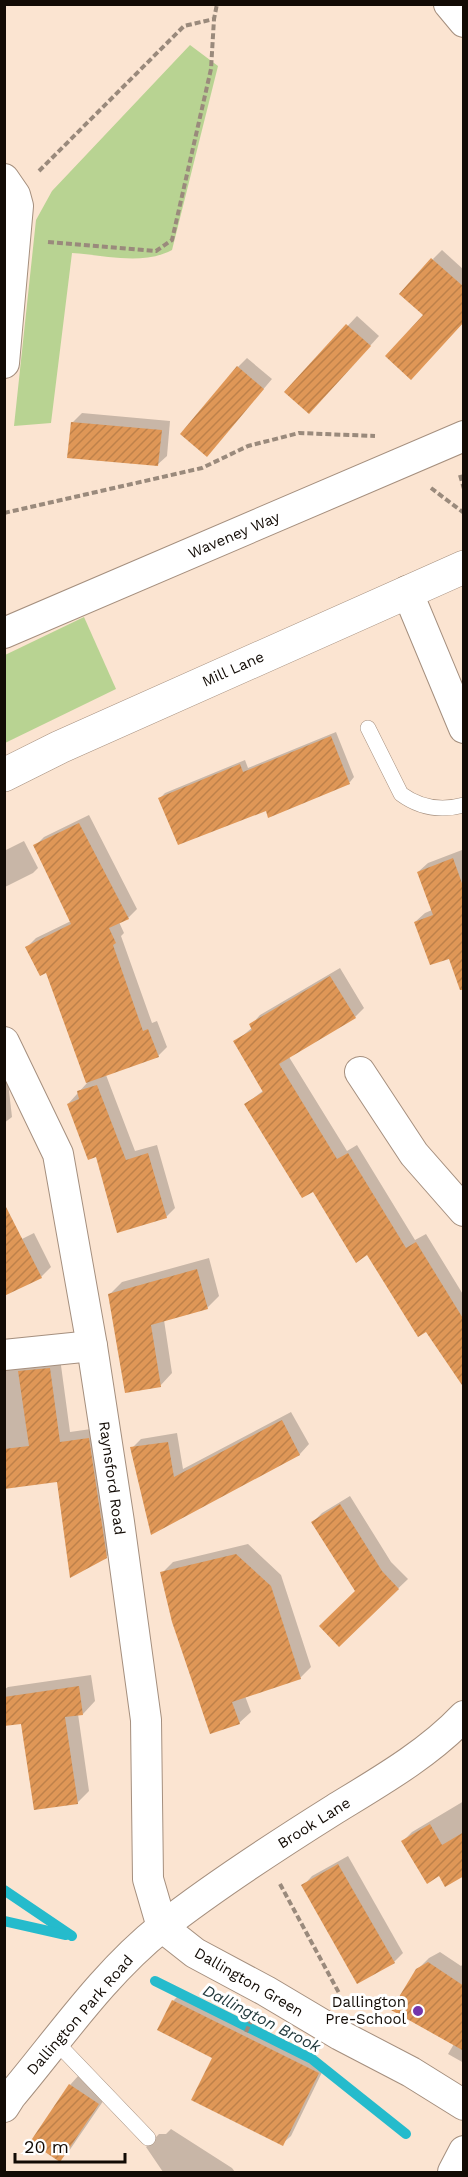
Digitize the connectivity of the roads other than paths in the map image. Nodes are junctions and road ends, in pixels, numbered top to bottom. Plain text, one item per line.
1 (449, 4) edge
2 (464, 22) edge
3 (10, 187) edge
4 (4, 363) edge
5 (464, 436) edge
6 (464, 567) edge
7 (407, 591) junction
8 (4, 633) edge
9 (368, 728) dead end
10 (464, 728) edge
11 (4, 775) edge
12 (464, 805) edge
13 (4, 1042) edge
14 (11, 1072) edge
15 (360, 1072) dead end
16 (464, 1211) edge
17 (92, 1346) junction
18 (4, 1354) edge
19 (464, 1716) edge
20 (162, 1927) junction
21 (56, 2042) junction
22 (464, 2105) edge
23 (4, 2107) edge
24 (148, 2138) dead end
25 (464, 2151) edge
26 (453, 2172) edge

1 - 2 street
3 - 4 street
5 - 8 street, Waveney Way
6 - 7 street, Mill Lane
7 - 10 street
7 - 11 street, Mill Lane
9 - 12 lane
13 - 14 street, Raynsford Road
14 - 17 street, Raynsford Road
15 - 16 street
17 - 18 street
17 - 20 street, Raynsford Road
19 - 20 street, Brook Lane
20 - 21 street, Dallington Park Road
20 - 22 street, Dallington Green
21 - 23 street, Dallington Park Road
21 - 24 lane
25 - 26 street

